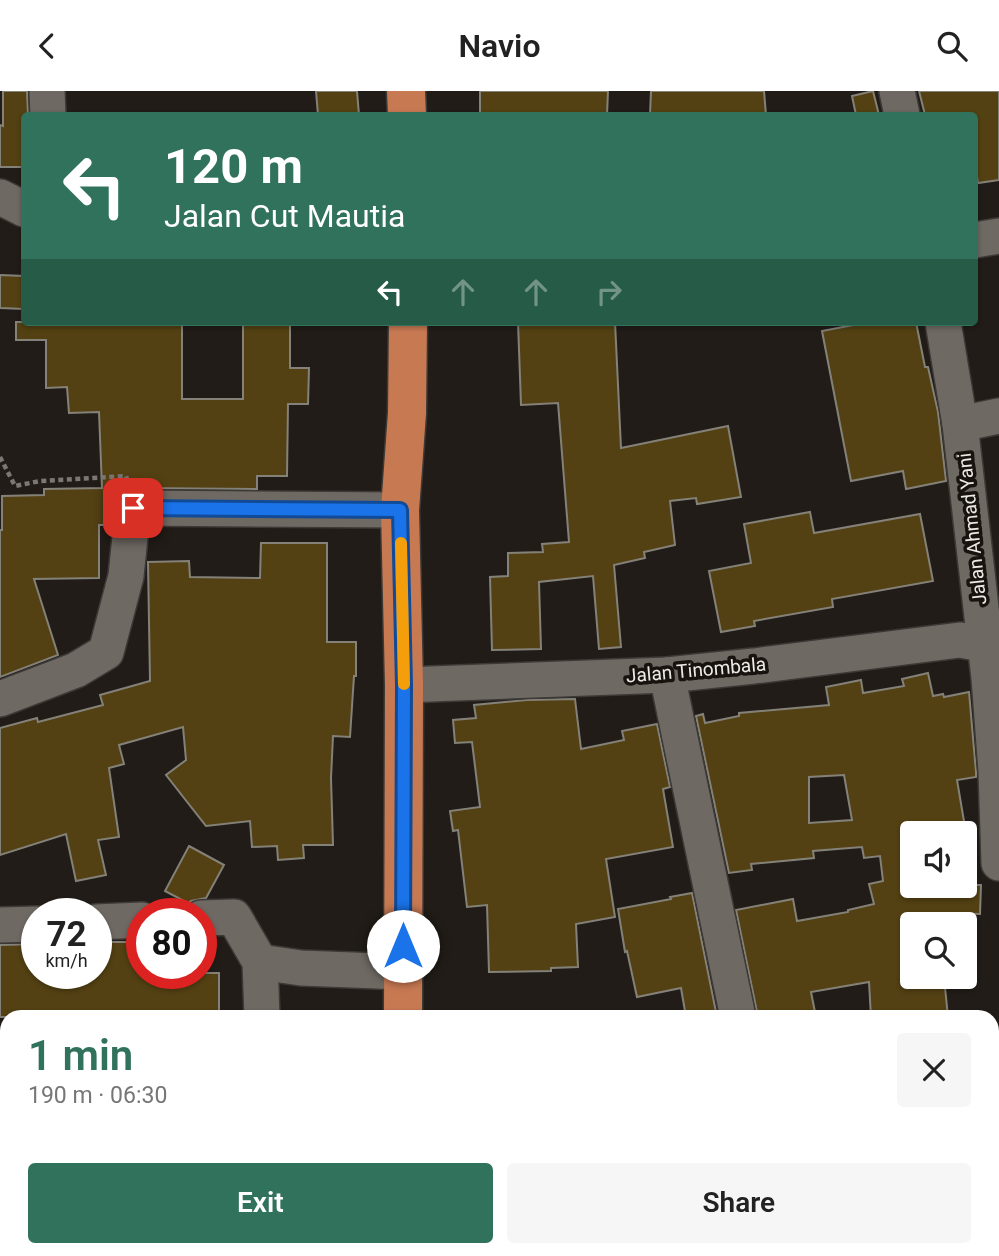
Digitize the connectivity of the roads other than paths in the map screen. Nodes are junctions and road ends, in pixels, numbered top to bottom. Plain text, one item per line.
1 (47, 91) edge
2 (406, 91) edge
3 (897, 91) edge
4 (48, 112) edge
5 (407, 112) edge
6 (901, 112) edge
7 (0, 197) edge
8 (21, 208) edge
9 (999, 236) edge
10 (978, 240) edge
11 (408, 326) edge
12 (944, 326) edge
13 (999, 416) edge
14 (960, 424) junction
15 (400, 510) junction
16 (991, 667) edge
17 (667, 675) junction
18 (404, 685) junction
19 (0, 699) edge
20 (999, 863) edge
21 (217, 918) edge
22 (21, 925) edge
23 (0, 926) edge
24 (260, 962) junction
25 (403, 972) junction
26 (262, 1010) edge
27 (403, 1010) edge
28 (737, 1010) edge

1 - 4 street
2 - 5 highway
3 - 6 street
7 - 8 street
9 - 10 street
11 - 15 highway
12 - 14 street, Jalan Ahmad Yani
13 - 14 street
14 - 16 street, Jalan Ahmad Yani
15 - 18 highway
15 - 19 street
16 - 17 street, Jalan Tinombala
16 - 20 street, Jalan Ahmad Yani
17 - 18 street, Jalan Tinombala
17 - 28 street
18 - 25 highway
21 - 24 street
22 - 23 street
24 - 25 street
24 - 26 street
25 - 27 highway

